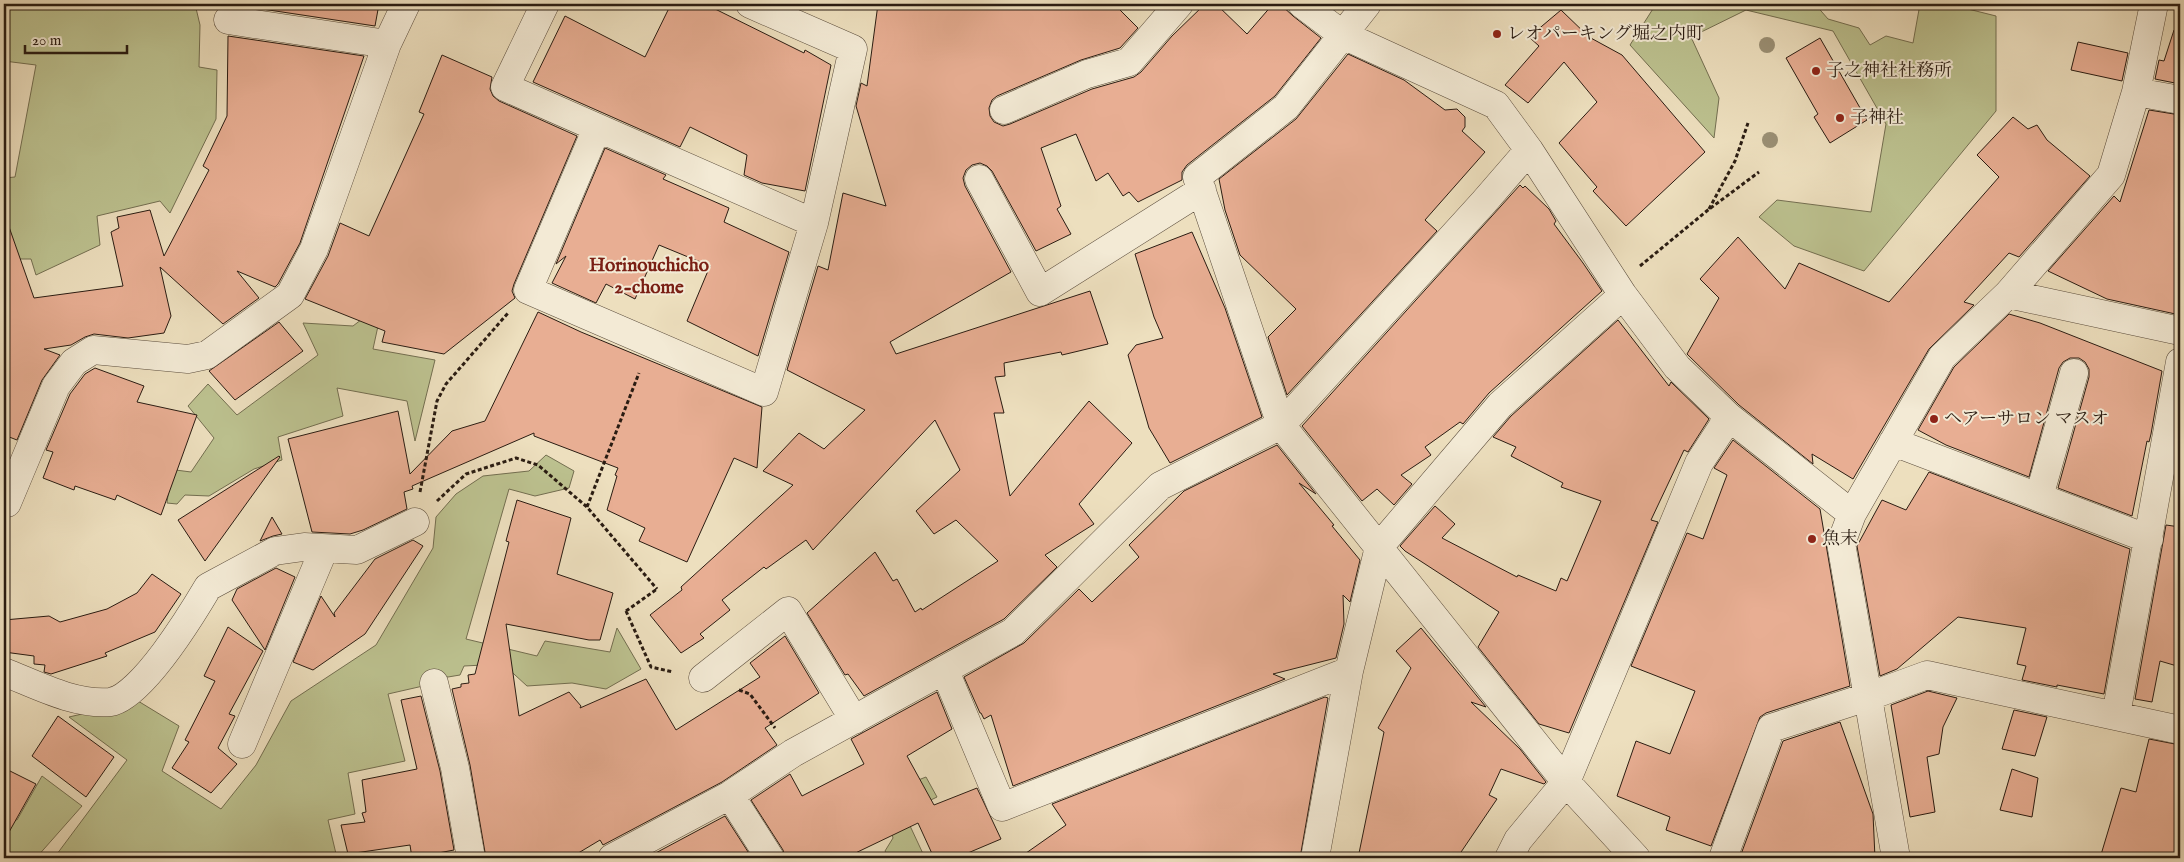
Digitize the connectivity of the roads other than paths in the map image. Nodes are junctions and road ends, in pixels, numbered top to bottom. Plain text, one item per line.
1 (406, 4) edge
2 (545, 4) edge
3 (750, 4) edge
4 (1179, 4) edge
5 (1302, 4) edge
6 (1367, 4) edge
7 (2154, 4) edge
8 (228, 20) dead end
9 (1342, 35) junction
10 (387, 44) junction
11 (2136, 92) junction
12 (2180, 100) edge
13 (1004, 110) dead end
14 (597, 128) junction
15 (1529, 150) junction
16 (979, 179) dead end
17 (1202, 190) junction
18 (814, 223) junction
19 (1620, 290) junction
20 (2008, 294) junction
21 (2180, 331) edge
22 (2180, 362) edge
23 (2074, 373) dead end
24 (1729, 417) junction
25 (1281, 425) junction
26 (1893, 442) junction
27 (12, 468) edge
28 (2039, 498) junction
29 (7, 504) dead end
30 (1852, 514) junction
31 (415, 522) road end
32 (2149, 539) junction
33 (1379, 548) junction
34 (324, 549) junction
35 (944, 671) junction
36 (1349, 671) junction
37 (4, 672) edge
38 (703, 678) dead end
39 (434, 683) dead end
40 (1867, 698) junction
41 (2116, 715) junction
42 (854, 720) junction
43 (2180, 730) edge
44 (242, 744) dead end
45 (1566, 782) junction
46 (730, 795) junction
47 (471, 858) edge
48 (612, 858) edge
49 (770, 858) edge
50 (1315, 858) edge
51 (1509, 858) edge
52 (1636, 858) edge
53 (1723, 858) edge
54 (1896, 858) edge

1 - 10 street
2 - 14 street
3 - 18 street
4 - 13 street
5 - 9 street
6 - 9 street
7 - 11 street
8 - 10 street
9 - 15 street
9 - 17 street
10 - 27 street
11 - 12 street
11 - 20 street
14 - 18 street
14 - 18 street
15 - 19 street
15 - 25 street
16 - 17 street
17 - 25 street
19 - 24 street
19 - 33 street
20 - 21 street
20 - 26 street
22 - 32 street
23 - 28 street
24 - 30 street
24 - 45 street
25 - 33 street
25 - 35 street
26 - 28 street
26 - 30 street
27 - 29 street
28 - 32 street
30 - 40 street
31 - 34 street
32 - 41 street
33 - 36 street
33 - 45 street
34 - 37 street
34 - 44 street
35 - 36 street
35 - 42 street
36 - 50 street
38 - 42 street
39 - 47 street
40 - 41 street
40 - 53 street
40 - 54 street
41 - 43 street
42 - 46 street
45 - 51 street
45 - 52 street
46 - 48 street
46 - 49 street

